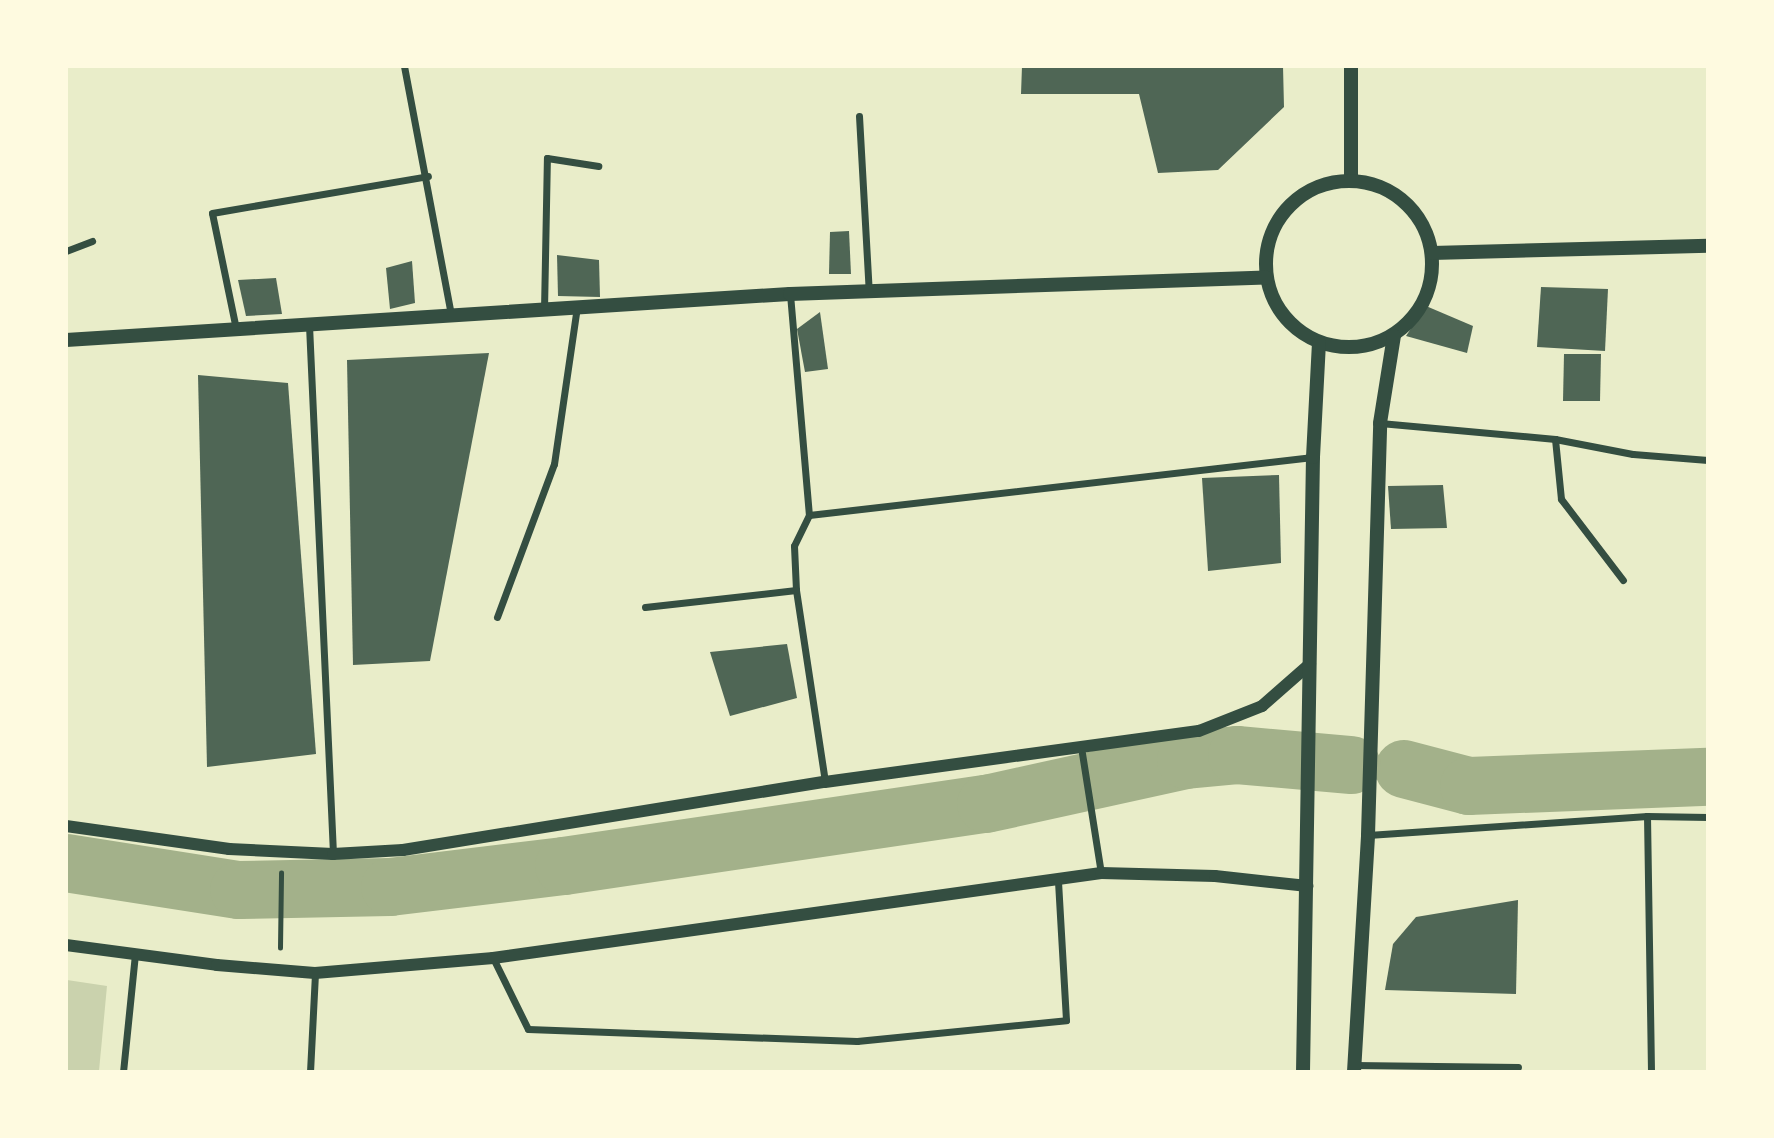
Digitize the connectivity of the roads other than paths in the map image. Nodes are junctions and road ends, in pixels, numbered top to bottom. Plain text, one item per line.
1 (404, 66) edge
2 (1351, 66) edge
3 (859, 116) dead end
4 (598, 166) dead end
5 (428, 176) junction
6 (1351, 179) junction
7 (92, 241) dead end
8 (1707, 246) edge
9 (66, 251) edge
10 (1432, 253) junction
11 (1266, 276) junction
12 (869, 293) junction
13 (790, 295) junction
14 (577, 307) junction
15 (544, 310) junction
16 (451, 314) junction
17 (309, 324) junction
18 (236, 329) junction
19 (1394, 335) junction
20 (66, 340) edge
21 (1320, 342) junction
22 (1380, 423) junction
23 (1555, 439) junction
24 (1313, 457) junction
25 (1707, 460) edge
26 (809, 515) junction
27 (1623, 580) dead end
28 (796, 590) junction
29 (645, 607) dead end
30 (497, 617) dead end
31 (1310, 664) junction
32 (1081, 747) junction
33 (825, 782) junction
34 (1647, 816) junction
35 (1707, 817) edge
36 (66, 827) edge
37 (1368, 835) junction
38 (333, 854) junction
39 (1101, 873) junction
40 (1058, 881) junction
41 (1307, 886) junction
42 (66, 945) edge
43 (135, 954) junction
44 (493, 958) junction
45 (315, 973) junction
46 (1518, 1067) dead end
47 (1354, 1068) edge
48 (123, 1072) edge
49 (310, 1072) edge
50 (1303, 1072) edge
51 (1651, 1072) edge

1 - 5 street
2 - 6 main road
3 - 12 street
4 - 15 street
5 - 16 street
5 - 18 street
6 - 10 main road
6 - 11 main road
7 - 9 street
8 - 10 main road
10 - 19 main road
11 - 12 main road
11 - 21 main road
12 - 13 main road
13 - 14 main road
13 - 26 street
14 - 15 main road
14 - 30 street
15 - 16 main road
16 - 17 main road
17 - 18 main road
17 - 38 street
18 - 20 main road
19 - 21 main road
19 - 22 main road
21 - 24 main road
22 - 23 street
22 - 37 main road
23 - 25 street
23 - 27 street
24 - 26 street
24 - 31 main road
26 - 28 street
28 - 29 street
28 - 33 street
31 - 32 street
31 - 41 main road
32 - 33 street
32 - 39 street
33 - 38 street
34 - 35 street
34 - 37 street
34 - 51 street
36 - 38 street
37 - 47 main road
39 - 40 street
39 - 41 street
40 - 44 street
40 - 44 street
41 - 50 main road
42 - 43 street
43 - 45 street
43 - 48 street
44 - 45 street
45 - 49 street
46 - 47 street

